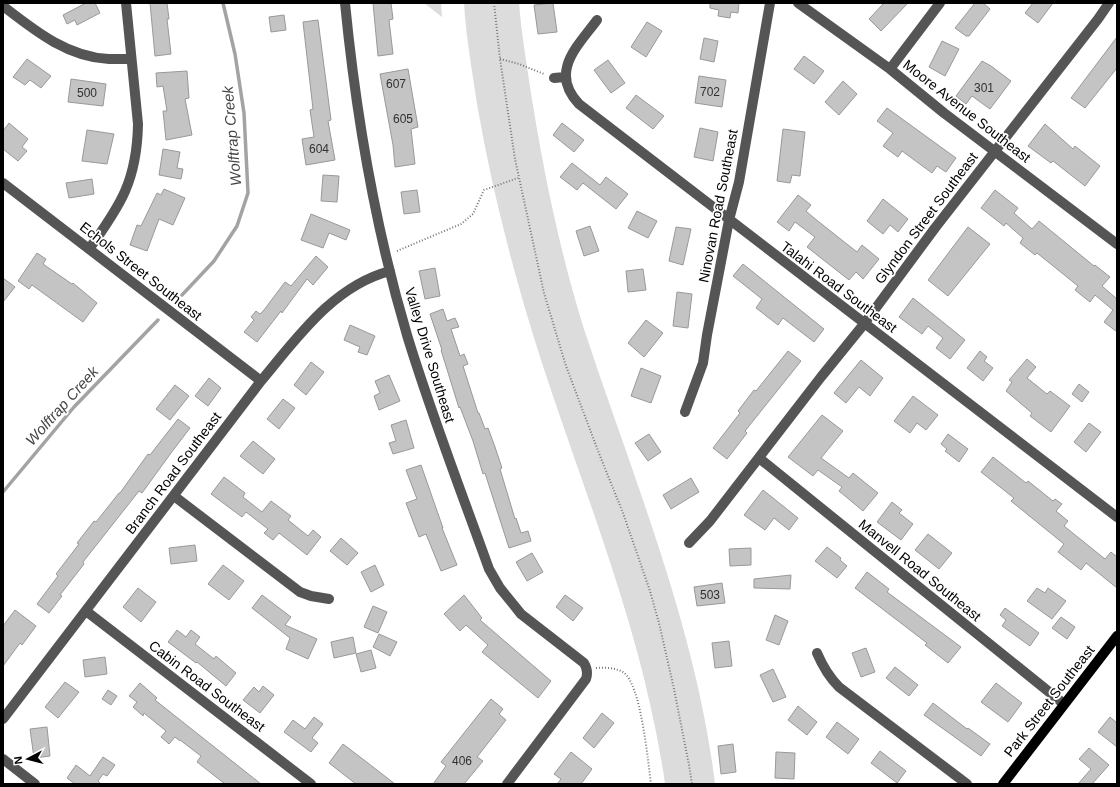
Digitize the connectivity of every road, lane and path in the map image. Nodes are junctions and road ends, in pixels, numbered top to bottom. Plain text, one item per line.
1 (126, 3) edge
2 (345, 3) edge
3 (494, 3) edge
4 (770, 3) edge
5 (798, 3) edge
6 (940, 3) edge
7 (1109, 3) edge
8 (3, 6) edge
9 (597, 20) dead end
10 (131, 59) junction
11 (500, 59) junction
12 (890, 69) junction
13 (565, 77) junction
14 (554, 78) joint
15 (995, 152) junction
16 (518, 178) junction
17 (3, 182) edge
18 (729, 220) junction
19 (1117, 244) edge
20 (89, 249) junction
21 (397, 251) dead end
22 (390, 271) junction
23 (864, 324) junction
24 (262, 382) junction
25 (685, 412) dead end
26 (758, 458) junction
27 (174, 496) junction
28 (1117, 517) edge
29 (689, 543) dead end
30 (328, 599) dead end
31 (86, 611) junction
32 (1117, 636) edge
33 (817, 653) dead end
34 (587, 669) junction
35 (1064, 704) junction
36 (3, 719) edge
37 (3, 759) edge
38 (36, 784) edge
39 (311, 784) edge
40 (507, 784) edge
41 (650, 784) edge
42 (692, 784) edge
43 (966, 784) edge
44 (1003, 784) edge

1 - 10 street
2 - 22 street, Valley Drive Southeast
3 - 11 path
4 - 18 street, Ninovan Road Southeast
5 - 12 street, Moore Avenue Southeast
6 - 12 street
7 - 15 street, Glyndon Street Southeast
8 - 10 street
9 - 13 street
10 - 20 street
11 - 14 path
11 - 16 path
12 - 15 street, Moore Avenue Southeast
13 - 14 street
13 - 18 street, Talahi Road Southeast
15 - 19 street, Moore Avenue Southeast
15 - 23 street, Glyndon Street Southeast
16 - 21 path
16 - 42 path
17 - 20 street, Echols Street Southeast
18 - 23 street, Talahi Road Southeast
18 - 25 street, Ninovan Road Southeast
20 - 24 street, Echols Street Southeast
22 - 24 street, Branch Road Southeast
22 - 34 street, Valley Drive Southeast
23 - 26 street, Glyndon Street Southeast
23 - 28 street, Talahi Road Southeast
24 - 27 street, Branch Road Southeast
26 - 29 street, Glyndon Street Southeast
26 - 35 street, Manvell Road Southeast
27 - 30 street
27 - 31 street, Branch Road Southeast
31 - 36 street, Branch Road Southeast
31 - 39 street, Cabin Road Southeast
32 - 35 main road, Park Street Southeast
33 - 43 street
34 - 40 street
34 - 41 path
35 - 44 main road, Park Street Southeast
37 - 38 street

